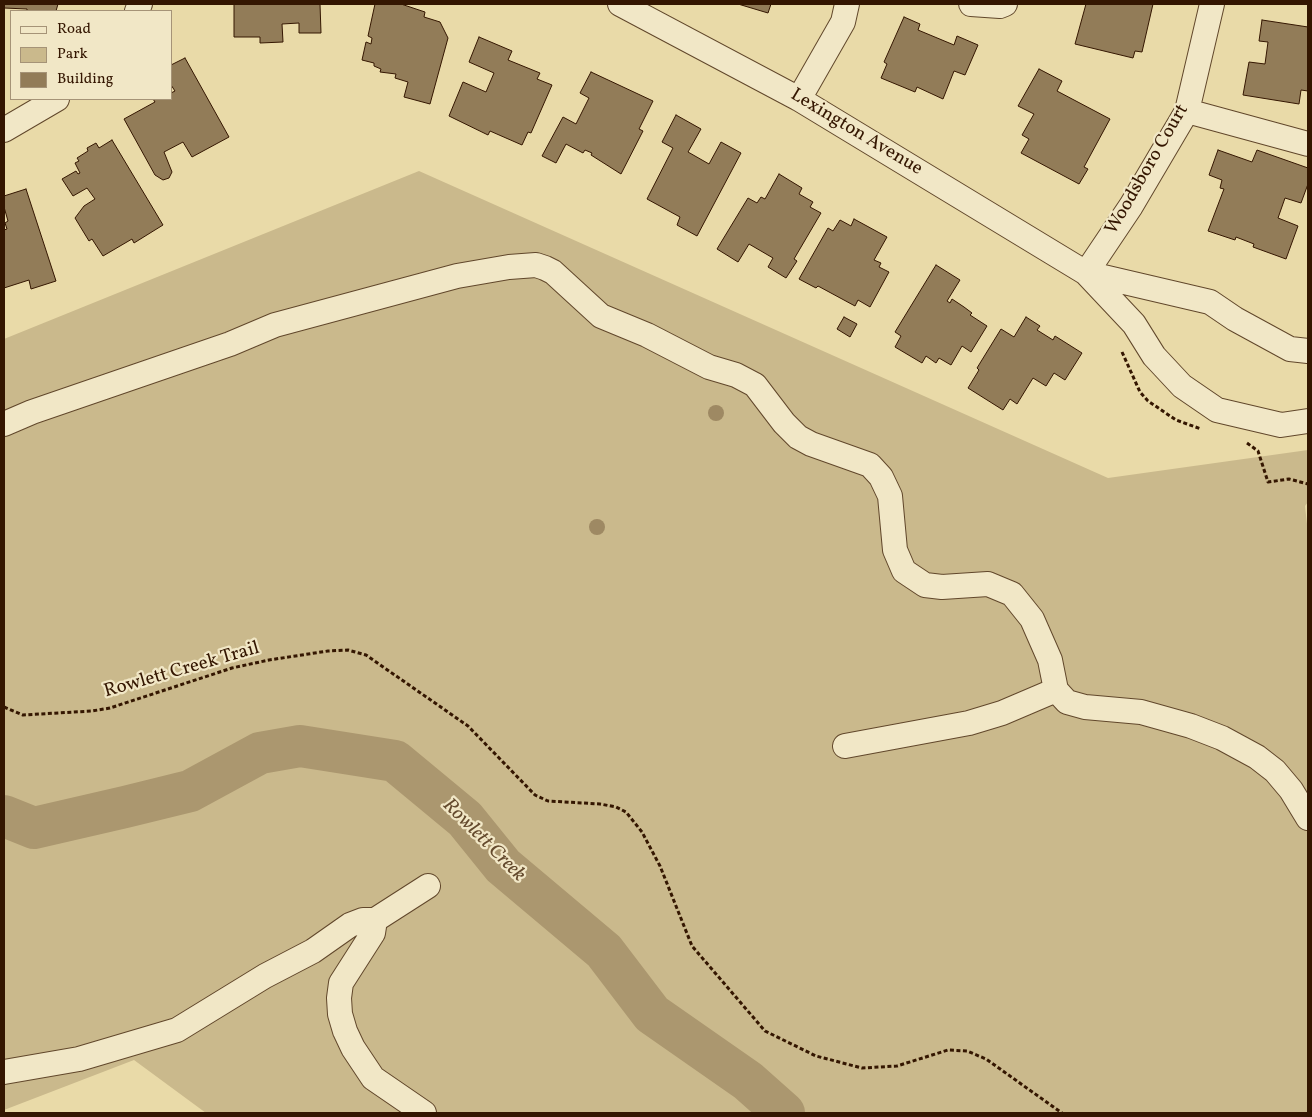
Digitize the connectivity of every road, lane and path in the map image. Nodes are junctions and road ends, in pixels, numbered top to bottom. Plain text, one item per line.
1 (620, 4) edge
2 (847, 4) edge
3 (971, 4) edge
4 (1006, 4) edge
5 (1212, 4) edge
6 (799, 99) junction
7 (55, 100) edge
8 (1187, 111) junction
9 (4, 130) edge
10 (1308, 144) edge
11 (1086, 273) junction
12 (1308, 351) edge
13 (1308, 421) edge
14 (4, 424) edge
15 (1056, 690) junction
16 (4, 708) edge
17 (846, 746) dead end
18 (1308, 818) edge
19 (428, 886) dead end
20 (375, 920) junction
21 (4, 1072) edge
22 (424, 1113) edge
23 (1062, 1113) edge

1 - 6 street, Lexington Avenue
2 - 6 street
3 - 4 street
5 - 8 street, Woodsboro Court
6 - 11 street, Lexington Avenue
7 - 9 street
8 - 10 street
8 - 11 street, Woodsboro Court
11 - 12 street, Lexington Avenue
11 - 13 street, Lexington Avenue
14 - 15 street
15 - 17 street
15 - 18 street
16 - 23 path, Rowlett Creek Trail
19 - 20 street
20 - 21 street
20 - 22 street

